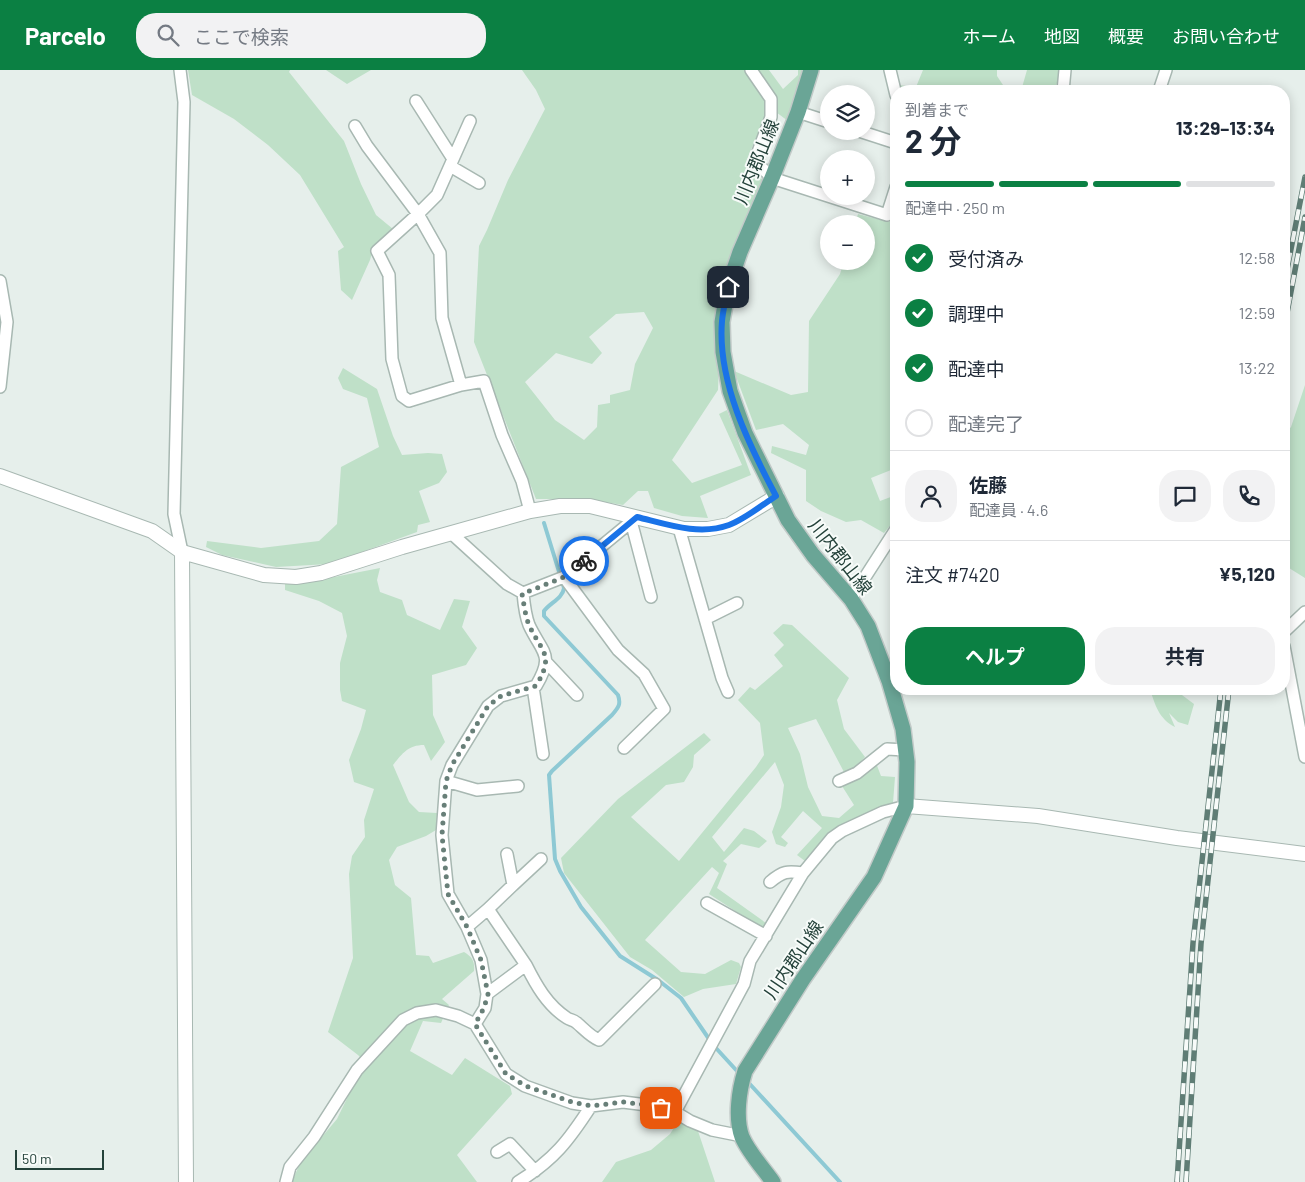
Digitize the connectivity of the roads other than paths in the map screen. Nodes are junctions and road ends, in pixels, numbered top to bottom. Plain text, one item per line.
1 (180, 70) edge
2 (751, 70) edge
3 (811, 70) edge
4 (890, 70) edge
5 (1065, 70) edge
6 (1166, 70) edge
7 (894, 85) edge
8 (1064, 85) edge
9 (1162, 85) edge
10 (416, 101) dead end
11 (798, 112) junction
12 (820, 119) edge
13 (470, 121) dead end
14 (355, 126) dead end
15 (875, 136) edge
16 (890, 141) edge
17 (451, 162) junction
18 (772, 178) junction
19 (479, 183) dead end
20 (890, 206) edge
21 (418, 214) junction
22 (0, 281) edge
23 (461, 385) junction
24 (0, 387) edge
25 (0, 476) edge
26 (776, 496) junction
27 (530, 511) junction
28 (634, 519) junction
29 (679, 528) junction
30 (451, 533) junction
31 (890, 538) edge
32 (182, 552) junction
33 (562, 578) junction
34 (522, 594) junction
35 (651, 597) dead end
36 (851, 598) junction
37 (737, 603) dead end
38 (1302, 618) edge
39 (705, 619) junction
40 (1290, 627) edge
41 (547, 662) junction
42 (1290, 678) edge
43 (890, 684) edge
44 (533, 687) junction
45 (728, 692) dead end
46 (577, 695) dead end
47 (893, 695) edge
48 (624, 748) dead end
49 (906, 750) junction
50 (543, 754) dead end
51 (1305, 757) edge
52 (446, 781) junction
53 (839, 781) dead end
54 (518, 786) dead end
55 (906, 806) junction
56 (507, 854) dead end
57 (1305, 854) edge
58 (541, 859) dead end
59 (804, 873) junction
60 (770, 882) dead end
61 (513, 885) junction
62 (707, 902) dead end
63 (488, 909) junction
64 (467, 927) junction
65 (766, 936) junction
66 (526, 965) junction
67 (655, 984) dead end
68 (488, 994) junction
69 (475, 1024) junction
70 (591, 1106) junction
71 (675, 1112) junction
72 (742, 1136) junction
73 (497, 1152) dead end
74 (535, 1172) junction
75 (186, 1182) edge
76 (286, 1182) edge
77 (518, 1182) edge
78 (773, 1182) edge

1 - 32 street
2 - 18 street
3 - 11 main road, 川内郡山線
4 - 7 street
5 - 8 street
6 - 9 street
10 - 17 street
11 - 12 street
11 - 18 main road, 川内郡山線
13 - 17 street
14 - 21 street
15 - 16 street
17 - 19 street
17 - 21 street
18 - 20 street
18 - 26 main road, 川内郡山線
21 - 23 street
21 - 23 street
22 - 24 street
23 - 27 street
25 - 32 street
26 - 29 street
26 - 36 main road, 川内郡山線
27 - 28 street
27 - 30 street
28 - 29 street
28 - 33 street
28 - 35 street
29 - 39 street
30 - 32 street
30 - 34 street
31 - 36 street
32 - 75 street
33 - 34 street
33 - 48 street
34 - 41 street
36 - 43 main road, 川内郡山線
37 - 39 street
38 - 40 street
39 - 45 street
41 - 44 street
41 - 46 street
42 - 51 street
44 - 50 street
44 - 52 street
47 - 49 main road, 川内郡山線
49 - 53 street
49 - 55 main road, 川内郡山線
52 - 54 street
52 - 64 street
55 - 57 street
55 - 59 street
55 - 72 main road, 川内郡山線
56 - 61 street
58 - 61 street
59 - 60 street
59 - 65 street
61 - 63 street
62 - 65 street
63 - 64 street
63 - 66 street
64 - 68 street
65 - 71 street
66 - 67 street
66 - 68 street
68 - 69 street
69 - 70 street
69 - 76 street
70 - 71 street
70 - 74 street
71 - 72 street
72 - 78 main road, 川内郡山線
73 - 74 street
74 - 77 street

